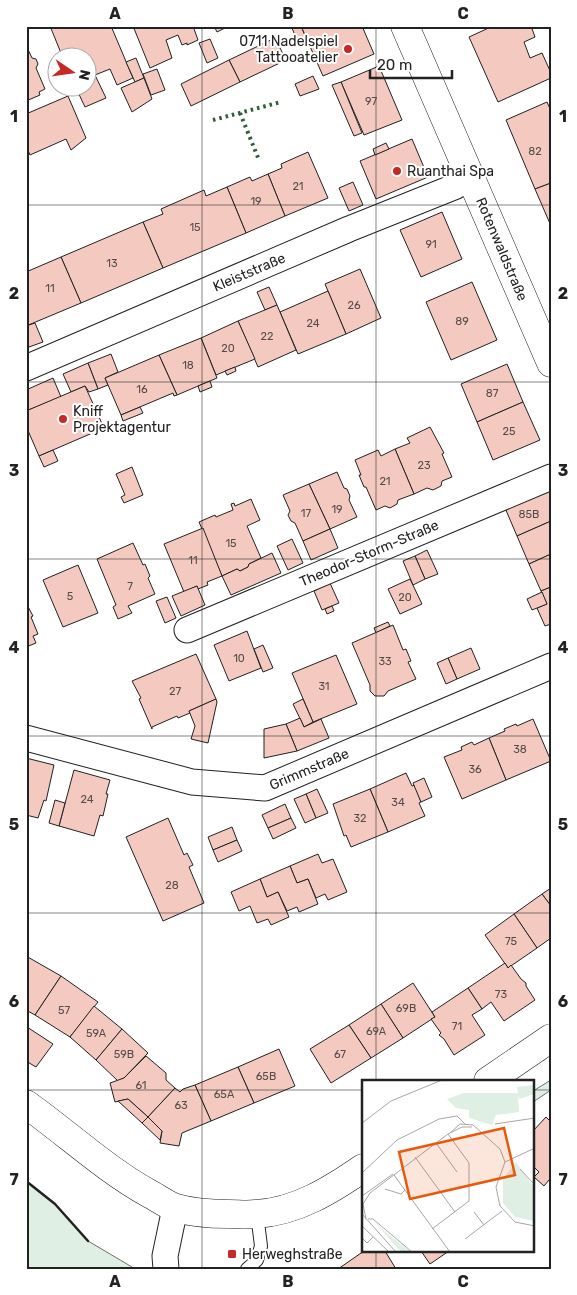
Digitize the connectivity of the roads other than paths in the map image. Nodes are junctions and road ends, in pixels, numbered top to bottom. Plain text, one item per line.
1 (405, 26) edge
2 (471, 177) junction
3 (551, 362) edge
4 (26, 368) edge
5 (551, 477) edge
6 (186, 630) dead end
7 (551, 666) edge
8 (26, 738) edge
9 (551, 1038) edge
10 (489, 1080) edge
11 (26, 1104) edge
12 (362, 1169) edge
13 (175, 1208) junction
14 (257, 1214) junction
15 (166, 1269) edge
16 (247, 1269) edge

1 - 2 main road, Rotenwaldstraße
2 - 3 main road, Rotenwaldstraße
2 - 4 street, Kleiststraße
5 - 6 street, Theodor-Storm-Straße
7 - 8 street, Grimmstraße
9 - 10 main road
11 - 13 main road
12 - 14 main road
13 - 14 main road
13 - 15 street
14 - 16 lane

